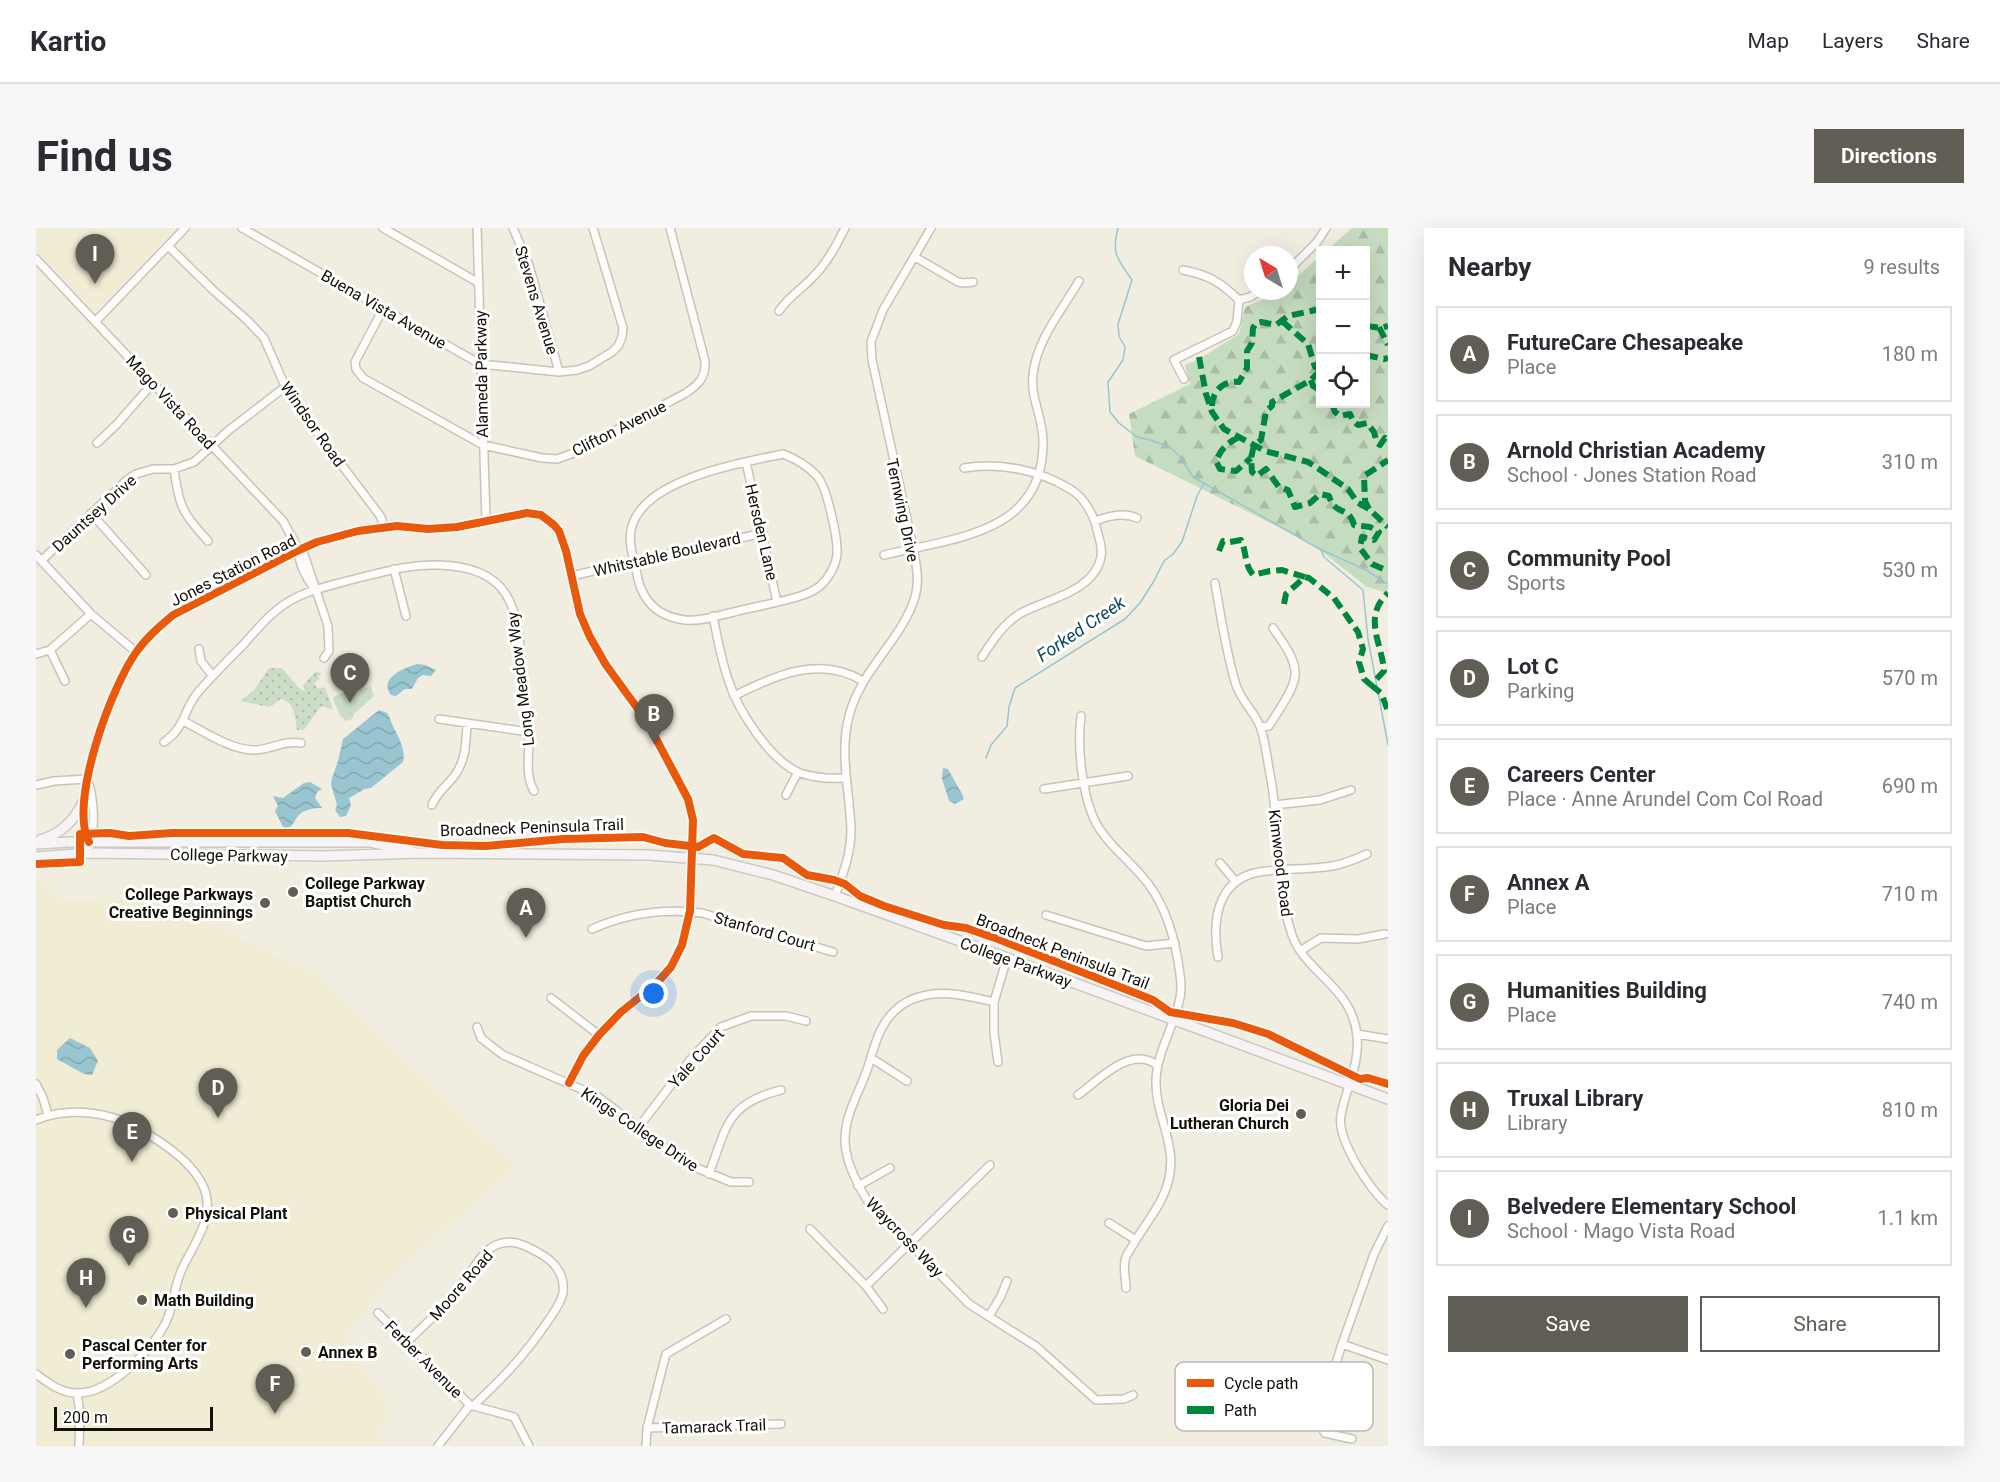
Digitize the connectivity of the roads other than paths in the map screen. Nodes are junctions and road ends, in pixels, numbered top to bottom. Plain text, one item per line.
1 (185, 228) edge
2 (243, 228) edge
3 (383, 228) edge
4 (477, 228) edge
5 (513, 228) edge
6 (593, 228) edge
7 (670, 228) edge
8 (845, 228) edge
9 (931, 228) edge
10 (1326, 228) edge
11 (168, 246) junction
12 (915, 257) junction
13 (36, 258) edge
14 (1298, 261) edge
15 (1183, 270) dead end
16 (1079, 281) dead end
17 (973, 282) dead end
18 (479, 284) junction
19 (1244, 299) edge
20 (1239, 300) junction
21 (383, 309) junction
22 (779, 311) dead end
23 (96, 321) junction
24 (480, 364) junction
25 (559, 372) junction
26 (1184, 379) dead end
27 (153, 383) junction
28 (285, 387) junction
29 (97, 443) dead end
30 (483, 445) junction
31 (212, 446) junction
32 (746, 462) junction
33 (964, 468) dead end
34 (174, 469) junction
35 (1040, 475) junction
36 (91, 513) junction
37 (1137, 518) dead end
38 (486, 520) junction
39 (1095, 521) junction
40 (384, 527) junction
41 (763, 533) junction
42 (208, 541) dead end
43 (914, 548) junction
44 (299, 550) junction
45 (884, 555) dead end
46 (39, 558) edge
47 (635, 562) junction
48 (394, 569) junction
49 (146, 574) dead end
50 (571, 576) junction
51 (1215, 583) dead end
52 (315, 590) junction
53 (777, 602) junction
54 (91, 614) junction
55 (406, 616) dead end
56 (713, 616) junction
57 (1273, 628) dead end
58 (199, 649) dead end
59 (50, 650) junction
60 (136, 651) junction
61 (36, 654) edge
62 (982, 657) dead end
63 (324, 658) dead end
64 (212, 675) junction
65 (65, 681) dead end
66 (863, 681) junction
67 (734, 696) junction
68 (1081, 716) dead end
69 (439, 719) dead end
70 (183, 721) junction
71 (467, 724) junction
72 (1261, 727) junction
73 (529, 732) junction
74 (164, 742) dead end
75 (301, 743) dead end
76 (798, 772) junction
77 (1128, 776) dead end
78 (846, 778) junction
79 (87, 779) junction
80 (1085, 783) junction
81 (36, 785) edge
82 (1044, 789) dead end
83 (1351, 790) dead end
84 (534, 791) dead end
85 (786, 795) dead end
86 (85, 798) junction
87 (432, 805) dead end
88 (1274, 805) junction
89 (36, 842) edge
90 (89, 842) junction
91 (286, 842) junction
92 (371, 842) junction
93 (89, 853) junction
94 (421, 854) junction
95 (1367, 854) dead end
96 (323, 856) junction
97 (36, 857) edge
98 (691, 857) junction
99 (1220, 863) dead end
100 (1279, 871) junction
101 (1236, 882) junction
102 (835, 896) junction
103 (690, 911) junction
104 (1046, 915) dead end
105 (592, 929) dead end
106 (1385, 934) dead end
107 (1175, 943) junction
108 (833, 951) dead end
109 (1300, 951) junction
110 (1218, 957) dead end
111 (1007, 958) junction
112 (551, 998) dead end
113 (994, 1002) junction
114 (1173, 1020) junction
115 (806, 1021) dead end
116 (477, 1027) dead end
117 (1357, 1034) junction
118 (599, 1035) junction
119 (1388, 1040) edge
120 (872, 1058) junction
121 (998, 1062) dead end
122 (1157, 1065) junction
123 (907, 1081) dead end
124 (569, 1083) junction
125 (36, 1084) edge
126 (1350, 1084) junction
127 (781, 1090) dead end
128 (1078, 1095) dead end
129 (1388, 1099) edge
130 (48, 1115) junction
131 (36, 1120) edge
132 (638, 1128) junction
133 (990, 1165) dead end
134 (890, 1168) dead end
135 (709, 1174) junction
136 (749, 1182) dead end
137 (858, 1186) junction
138 (1388, 1205) edge
139 (1108, 1223) dead end
140 (1388, 1226) edge
141 (810, 1229) dead end
142 (1136, 1240) junction
143 (910, 1244) junction
144 (1007, 1281) dead end
145 (866, 1286) junction
146 (1126, 1288) dead end
147 (883, 1309) dead end
148 (378, 1313) dead end
149 (988, 1316) junction
150 (726, 1319) dead end
151 (407, 1342) junction
152 (1342, 1344) junction
153 (1388, 1360) edge
154 (1336, 1362) edge
155 (36, 1374) edge
156 (77, 1393) junction
157 (1133, 1395) dead end
158 (472, 1405) junction
159 (781, 1424) dead end
160 (647, 1428) junction
161 (1324, 1431) edge
162 (1352, 1439) dead end
163 (79, 1446) edge
164 (438, 1446) edge
165 (529, 1446) edge
166 (646, 1446) edge

1 - 11 street
2 - 21 street, Buena Vista Avenue
3 - 18 street
4 - 18 street, Alameda Parkway
5 - 25 street, Stevens Avenue
6 - 25 street, Buena Vista Avenue
7 - 30 street, Clifton Avenue
8 - 22 street
9 - 12 street, Ternwing Drive
10 - 14 street
11 - 23 street
11 - 28 street, Windsor Road
12 - 17 street
12 - 43 street, Ternwing Drive
13 - 23 street, Mago Vista Road
15 - 20 street
16 - 35 street
18 - 24 street, Alameda Parkway
19 - 20 street
20 - 26 street
21 - 24 street, Buena Vista Avenue
21 - 30 street, Clifton Avenue
23 - 27 street, Mago Vista Road
24 - 25 street, Buena Vista Avenue
24 - 30 street, Alameda Parkway
27 - 29 street
27 - 31 street, Mago Vista Road
28 - 31 street, Dauntsey Drive
28 - 40 street, Windsor Road
30 - 38 street, Alameda Parkway
31 - 34 street, Dauntsey Drive
31 - 44 street, Mago Vista Road
32 - 41 street, Hersden Lane
32 - 47 street
32 - 53 street
33 - 35 street
34 - 36 street, Dauntsey Drive
34 - 42 street
35 - 39 street
35 - 43 street
36 - 46 street, Dauntsey Drive
36 - 49 street
37 - 39 street
38 - 40 street, Jones Station Road
38 - 50 street, Jones Station Road
39 - 62 street
40 - 44 street, Jones Station Road
41 - 47 street, Whitstable Boulevard
41 - 53 street, Hersden Lane
43 - 45 street
43 - 66 street, Ternwing Drive
44 - 52 street, Mago Vista Road
44 - 60 street, Jones Station Road
46 - 54 street
47 - 50 street, Whitstable Boulevard
47 - 56 street
48 - 52 street, Long Meadow Way
48 - 55 street
48 - 73 street, Long Meadow Way
50 - 98 street, Jones Station Road
51 - 72 street, Kimwood Road
52 - 63 street, Mago Vista Road
52 - 64 street, Long Meadow Way
53 - 56 street
54 - 59 street
54 - 60 street
56 - 67 street
57 - 72 street
58 - 64 street
59 - 61 street
59 - 65 street
60 - 79 street, Jones Station Road
64 - 70 street, Long Meadow Way
66 - 67 street
66 - 78 street, Ternwing Drive
67 - 76 street
68 - 80 street
69 - 71 street
70 - 74 street, Long Meadow Way
70 - 75 street
71 - 73 street
71 - 87 street
72 - 88 street, Kimwood Road
73 - 84 street, Long Meadow Way
76 - 78 street
76 - 85 street
77 - 80 street
78 - 102 street, Ternwing Drive
79 - 81 street
79 - 86 street, Jones Station Road
79 - 90 street, Jones Station Road
80 - 82 street
80 - 107 street
83 - 88 street
86 - 89 main road
86 - 90 street, Jones Station Road
88 - 100 street, Kimwood Road
89 - 90 main road, College Parkway
90 - 91 main road, College Parkway
90 - 93 street, Jones Station Road
91 - 92 main road, College Parkway
91 - 96 main road
92 - 94 main road, College Parkway
92 - 96 main road
93 - 96 main road, College Parkway
93 - 97 main road, College Parkway
94 - 96 main road, College Parkway
94 - 98 main road, College Parkway
95 - 100 street
98 - 102 main road, College Parkway
98 - 103 street, Jones Station Road
99 - 101 street
100 - 101 street
100 - 109 street, Kimwood Road
101 - 110 street
102 - 111 main road, College Parkway
103 - 105 street, Stanford Court
103 - 108 street, Stanford Court
103 - 118 street, Jones Station Road
104 - 107 street
106 - 109 street
107 - 114 street
109 - 117 street, Kimwood Road
111 - 113 street
111 - 114 main road, College Parkway
112 - 118 street
113 - 120 street, Waycross Way
113 - 121 street
114 - 122 street
114 - 126 main road, College Parkway
115 - 132 street, Yale Court
116 - 124 street, Kings College Drive
117 - 119 street
117 - 126 street, Kimwood Road
118 - 124 street, Jones Station Road
120 - 123 street
120 - 137 street, Waycross Way
122 - 128 street
122 - 142 street
124 - 132 street, Kings College Drive
125 - 130 street
126 - 129 main road, College Parkway
126 - 138 street
127 - 135 street
130 - 131 street
130 - 156 street
132 - 135 street, Kings College Drive
133 - 143 street
134 - 137 street
135 - 136 street, Kings College Drive
137 - 143 street, Waycross Way
139 - 142 street
140 - 152 street
141 - 145 street
142 - 146 street
143 - 145 street
143 - 149 street, Waycross Way
144 - 149 street
145 - 147 street
148 - 151 street, Ferber Avenue
149 - 157 street, Waycross Way
150 - 160 street
151 - 158 street, Ferber Avenue
151 - 158 street, Moore Road
152 - 153 street
152 - 154 street
155 - 156 street
156 - 163 street
158 - 164 street, Moore Road
158 - 165 street
159 - 160 street, Tamarack Trail
160 - 166 street
161 - 162 street

